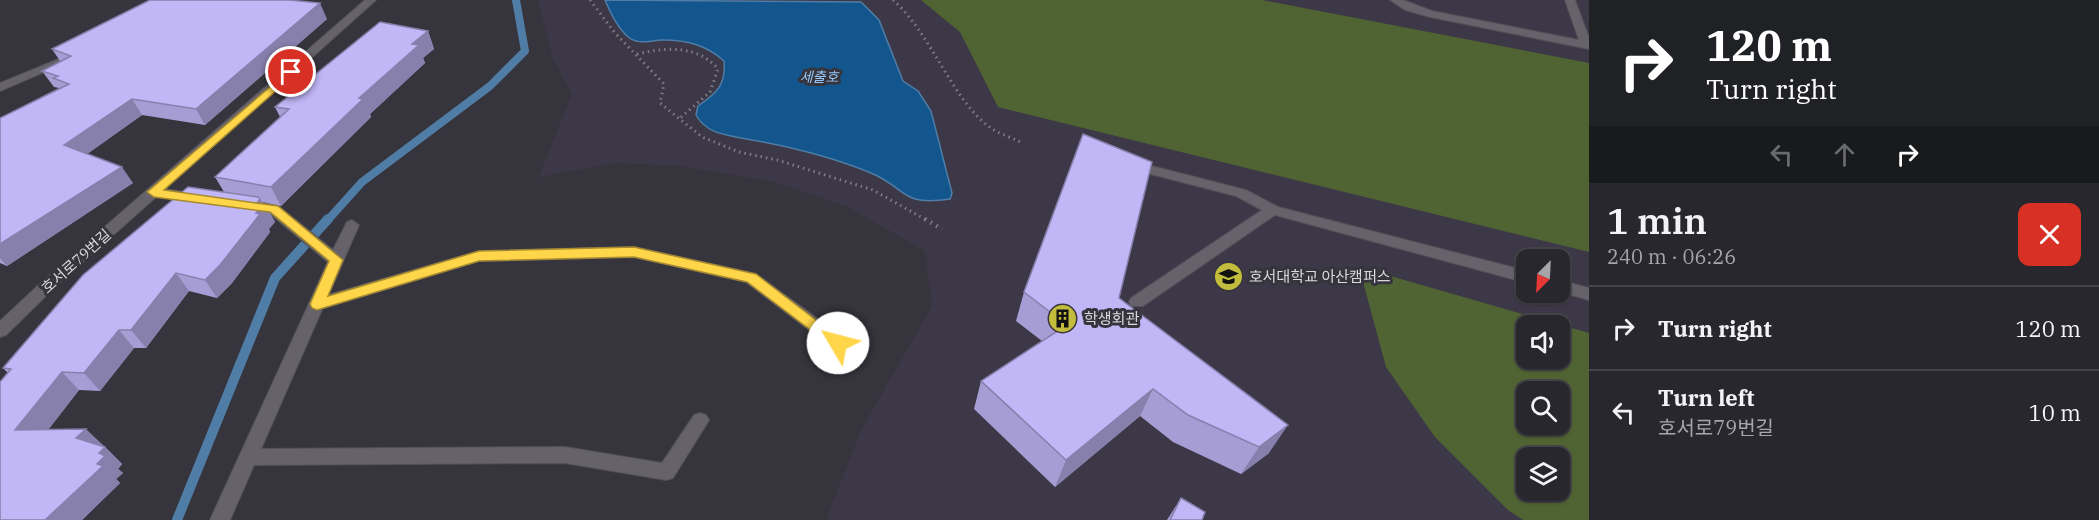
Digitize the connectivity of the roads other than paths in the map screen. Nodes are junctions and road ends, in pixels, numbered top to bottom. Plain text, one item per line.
1 (371, 0) edge
2 (1395, 0) edge
3 (1571, 3) edge
4 (1589, 10) edge
5 (1587, 46) edge
6 (71, 56) edge
7 (0, 87) edge
8 (1112, 160) edge
9 (154, 192) junction
10 (208, 200) edge
11 (230, 203) edge
12 (1273, 210) junction
13 (352, 225) dead end
14 (332, 257) junction
15 (1516, 274) edge
16 (1570, 289) edge
17 (1589, 294) edge
18 (1137, 303) dead end
19 (317, 304) junction
20 (0, 331) edge
21 (856, 356) dead end
22 (700, 420) dead end
23 (249, 457) junction
24 (220, 520) edge

1 - 9 street, 호서로79번길
2 - 5 street
3 - 4 street
3 - 5 street
6 - 7 street
8 - 12 street
9 - 10 street
9 - 20 street, 호서로79번길
11 - 14 street
12 - 15 street
12 - 18 street
13 - 14 street
14 - 19 street
16 - 17 street
19 - 21 street
19 - 23 street
22 - 23 street
23 - 24 street

